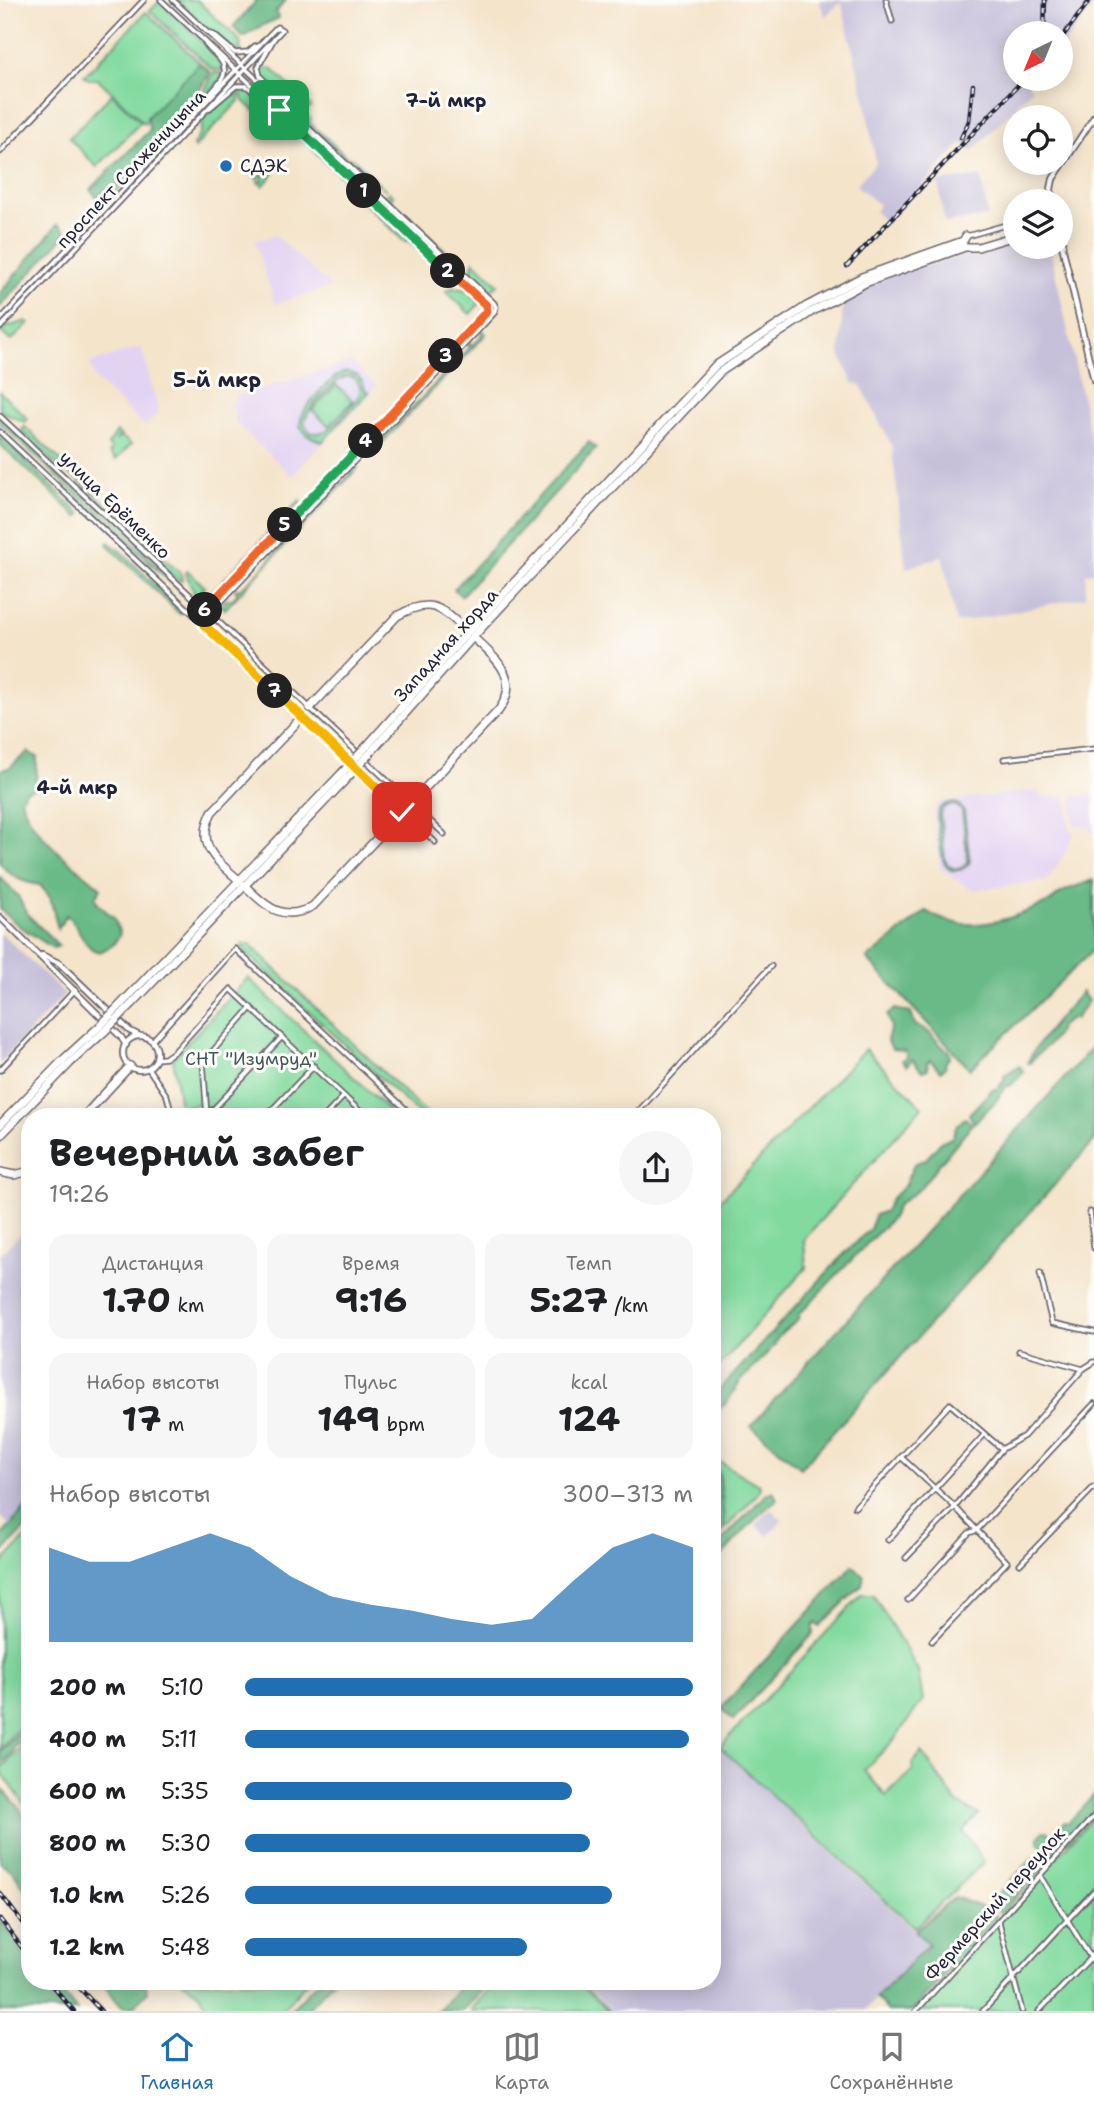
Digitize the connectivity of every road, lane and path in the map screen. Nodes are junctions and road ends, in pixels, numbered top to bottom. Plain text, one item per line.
1 (144, 0) edge
2 (161, 0) edge
3 (173, 0) edge
4 (887, 0) edge
5 (892, 21) dead end
6 (279, 28) dead end
7 (209, 34) junction
8 (272, 36) junction
9 (203, 39) junction
10 (242, 64) junction
11 (246, 68) junction
12 (238, 72) junction
13 (276, 97) junction
14 (271, 103) junction
15 (205, 107) junction
16 (1094, 117) edge
17 (0, 152) edge
18 (1051, 189) edge
19 (1003, 226) edge
20 (1003, 240) edge
21 (965, 242) junction
22 (1065, 259) edge
23 (495, 304) junction
24 (486, 305) junction
25 (0, 320) edge
26 (0, 328) edge
27 (1094, 380) edge
28 (0, 416) edge
29 (0, 432) edge
30 (188, 594) junction
31 (180, 602) junction
32 (205, 610) junction
33 (210, 615) junction
34 (197, 618) junction
35 (204, 625) junction
36 (471, 635) junction
37 (310, 708) junction
38 (302, 717) junction
39 (1094, 749) edge
40 (1004, 759) dead end
41 (411, 803) junction
42 (402, 812) junction
43 (444, 834) dead end
44 (435, 842) dead end
45 (243, 884) junction
46 (0, 917) edge
47 (38, 954) junction
48 (771, 966) dead end
49 (75, 990) junction
50 (251, 1008) junction
51 (103, 1028) junction
52 (140, 1036) junction
53 (282, 1037) junction
54 (152, 1041) junction
55 (126, 1045) junction
56 (156, 1059) junction
57 (130, 1066) junction
58 (314, 1066) junction
59 (148, 1068) junction
60 (0, 1070) edge
61 (344, 1096) junction
62 (27, 1108) edge
63 (91, 1108) edge
64 (170, 1108) edge
65 (206, 1108) edge
66 (215, 1108) edge
67 (274, 1108) edge
68 (333, 1108) edge
69 (357, 1108) edge
70 (405, 1108) edge
71 (641, 1108) edge
72 (21, 1114) edge
73 (0, 1125) edge
74 (0, 1136) edge
75 (0, 1172) edge
76 (21, 1173) edge
77 (1090, 1212) dead end
78 (1094, 1248) edge
79 (1040, 1273) dead end
80 (1094, 1332) edge
81 (1019, 1350) dead end
82 (1094, 1362) edge
83 (1083, 1369) junction
84 (1094, 1404) edge
85 (984, 1435) junction
86 (1002, 1449) junction
87 (901, 1457) junction
88 (1094, 1487) edge
89 (935, 1488) junction
90 (855, 1507) dead end
91 (955, 1507) junction
92 (977, 1530) junction
93 (888, 1540) dead end
94 (906, 1558) dead end
95 (1020, 1564) dead end
96 (908, 1600) dead end
97 (932, 1641) dead end
98 (1094, 1816) edge
99 (1040, 1875) junction
100 (1094, 1891) edge
101 (998, 1921) junction
102 (1067, 1921) junction
103 (1092, 1956) edge
104 (1094, 1963) edge
105 (1014, 1979) junction
106 (916, 2011) edge
107 (983, 2011) edge
108 (1022, 2011) edge
109 (1040, 2011) edge

1 - 17 street
2 - 9 street
3 - 7 street
4 - 5 street
6 - 8 street, проспект Солженицына
7 - 8 street
7 - 10 street
8 - 10 street, проспект Солженицына
8 - 11 street, проспект Солженицына
8 - 13 street
9 - 12 street
9 - 15 street
10 - 11 street
10 - 12 street, проспект Солженицына
11 - 12 street, проспект Солженицына
11 - 13 street
12 - 14 street
12 - 15 street, проспект Солженицына
13 - 23 street
14 - 15 street
14 - 24 street
15 - 25 street, проспект Солженицына
15 - 26 street, проспект Солженицына
16 - 18 street
19 - 21 street
20 - 21 highway, Западная хорда
21 - 36 highway, Западная хорда
22 - 27 street
23 - 24 street
23 - 33 street
24 - 32 street
28 - 30 street, улица Ерёменко
29 - 31 street, улица Ерёменко
30 - 31 street
30 - 32 street, улица Ерёменко
31 - 34 street, улица Ерёменко
32 - 33 street, улица Ерёменко
32 - 34 street
33 - 35 street
33 - 37 street, улица Ерёменко
34 - 35 street, улица Ерёменко
35 - 38 street, улица Ерёменко
36 - 37 highway
36 - 41 highway
36 - 45 highway, Западная хорда, bridge
37 - 41 street, улица Ерёменко
38 - 42 street, улица Ерёменко
38 - 45 highway
39 - 40 street
41 - 43 street, улица Ерёменко
42 - 44 street, улица Ерёменко
42 - 45 highway
45 - 51 highway, Западная хорда, bridge
46 - 47 street
47 - 49 street
47 - 52 street
48 - 71 street
49 - 55 street
49 - 60 street
50 - 53 street
50 - 56 street
50 - 65 street
51 - 62 highway, Западная хорда
51 - 73 highway, Западная хорда
52 - 54 street
52 - 55 street
53 - 58 street
53 - 66 street
54 - 56 street
54 - 70 street
55 - 57 street
56 - 59 street
57 - 59 street
57 - 63 highway
58 - 61 street
58 - 67 street
59 - 64 street
61 - 68 street
61 - 69 street
72 - 74 highway, Западная хорда
75 - 76 highway
77 - 78 street
79 - 80 street
81 - 83 street
82 - 83 street
83 - 86 street
84 - 92 street
85 - 86 street
85 - 87 street
85 - 89 street
86 - 91 street
87 - 89 street
87 - 90 street
88 - 95 street
89 - 91 street
89 - 93 street
91 - 92 street
91 - 94 street
92 - 96 street
92 - 97 street
98 - 99 street, Фермерский переулок
99 - 101 street, Фермерский переулок
99 - 102 street
100 - 102 street
101 - 105 street
101 - 106 street, Фермерский переулок
102 - 103 street
102 - 105 street
103 - 104 street
103 - 109 street
105 - 107 street
105 - 108 street

